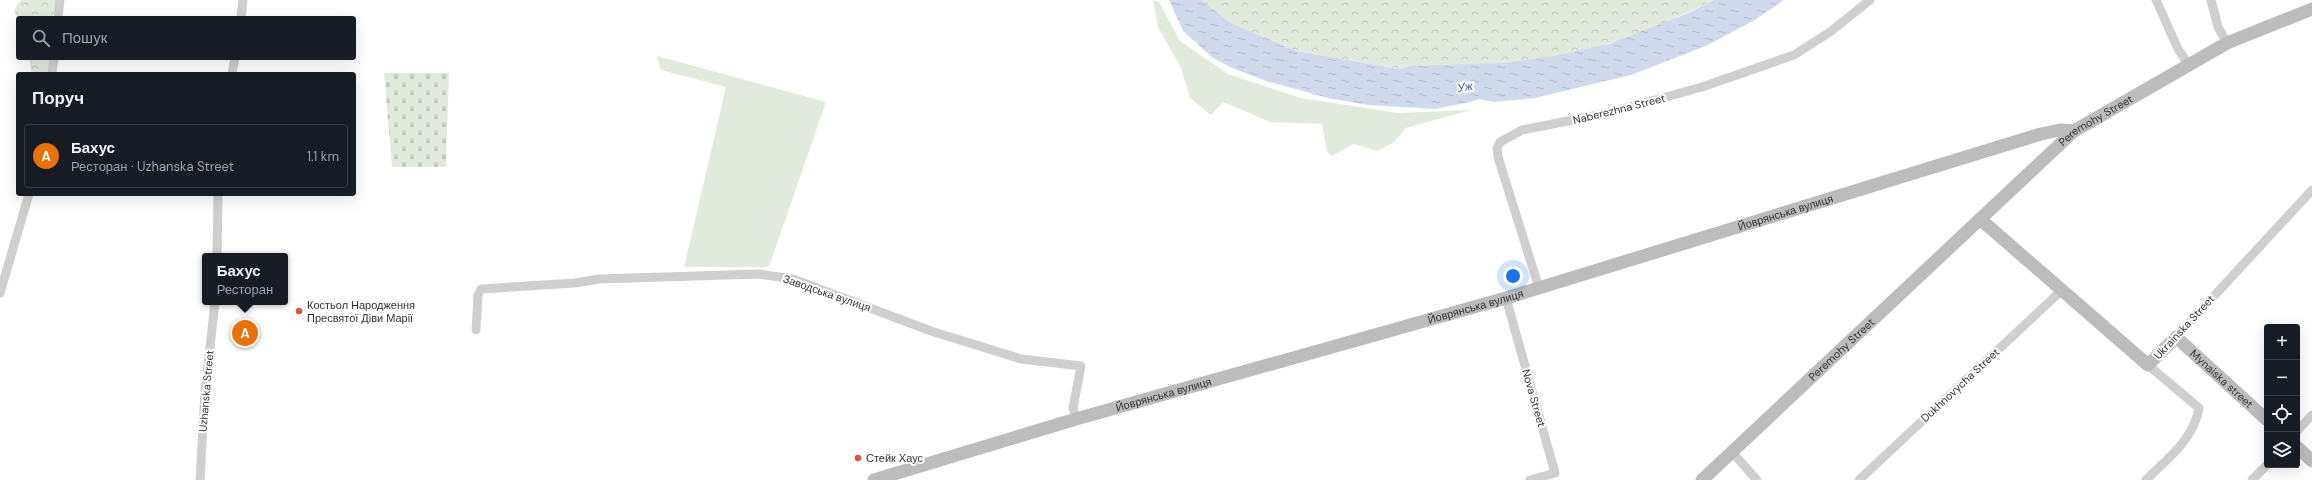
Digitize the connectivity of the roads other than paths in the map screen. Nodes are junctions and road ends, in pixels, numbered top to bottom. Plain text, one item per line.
1 (60, 0) edge
2 (243, 0) edge
3 (1870, 0) edge
4 (2156, 0) edge
5 (2211, 0) edge
6 (2312, 9) edge
7 (58, 16) edge
8 (241, 16) edge
9 (2227, 43) junction
10 (54, 60) edge
11 (235, 60) edge
12 (2189, 65) junction
13 (52, 72) edge
14 (232, 72) edge
15 (2074, 131) junction
16 (2312, 190) edge
17 (28, 196) edge
18 (218, 196) edge
19 (1980, 220) junction
20 (217, 253) edge
21 (1539, 288) junction
22 (2062, 290) junction
23 (0, 293) edge
24 (1506, 298) junction
25 (215, 305) edge
26 (476, 330) dead end
27 (2176, 337) junction
28 (2148, 365) junction
29 (2312, 415) edge
30 (2264, 417) edge
31 (1076, 419) junction
32 (2300, 428) edge
33 (2300, 451) edge
34 (1732, 452) junction
35 (2312, 461) edge
36 (2264, 468) edge
37 (200, 480) edge
38 (874, 480) edge
39 (1530, 480) edge
40 (1702, 480) edge
41 (1757, 480) edge
42 (1859, 480) edge
43 (2146, 480) edge
44 (2252, 480) edge

1 - 7 street
2 - 8 street
3 - 21 street, Naberezhna Street
4 - 12 street
5 - 9 street
6 - 9 street, Peremohy Street
9 - 12 street, Peremohy Street
10 - 13 street
11 - 14 street
12 - 15 street, Peremohy Street
15 - 19 street, Peremohy Street
15 - 21 street, Йоврянська вулиця
16 - 27 street, Ukrainska Street
17 - 23 street
18 - 20 street
19 - 22 street
19 - 34 street, Peremohy Street
21 - 24 street, Йоврянська вулиця
22 - 28 street
22 - 42 street, Dukhnovycha Street
24 - 31 street, Йоврянська вулиця
24 - 39 street, Nova Street
25 - 37 street, Uzhanska Street
26 - 31 street, Заводська вулиця
27 - 28 street, Ukrainska Street
27 - 30 street, Mynaiska street
28 - 43 street, Ukrainska Street
29 - 32 street
31 - 38 street, Йоврянська вулиця
33 - 35 street
34 - 40 street, Peremohy Street
34 - 41 street
36 - 44 street

